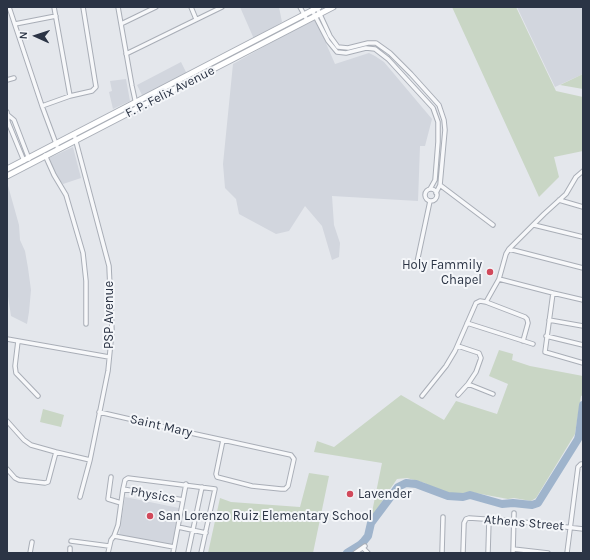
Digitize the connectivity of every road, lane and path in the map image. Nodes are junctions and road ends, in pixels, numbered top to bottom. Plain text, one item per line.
1 (9, 7) edge
2 (54, 7) edge
3 (83, 7) edge
4 (118, 7) edge
5 (156, 7) edge
6 (191, 7) edge
7 (222, 7) edge
8 (300, 7) edge
9 (333, 7) edge
10 (316, 9) edge
11 (304, 14) junction
12 (317, 15) junction
13 (56, 16) junction
14 (196, 19) junction
15 (307, 20) junction
16 (15, 24) junction
17 (121, 24) junction
18 (126, 54) junction
19 (411, 74) junction
20 (14, 78) dead end
21 (406, 78) junction
22 (7, 80) edge
23 (70, 96) junction
24 (135, 103) junction
25 (42, 106) junction
26 (137, 109) junction
27 (8, 114) edge
28 (444, 120) junction
29 (104, 122) junction
30 (438, 122) junction
31 (75, 137) junction
32 (57, 147) junction
33 (45, 153) junction
34 (24, 161) junction
35 (30, 161) junction
36 (7, 169) edge
37 (583, 172) edge
38 (7, 176) edge
39 (440, 185) junction
40 (430, 190) junction
41 (436, 193) junction
42 (559, 200) junction
43 (430, 201) junction
44 (583, 207) edge
45 (493, 225) dead end
46 (534, 225) junction
47 (583, 237) edge
48 (509, 249) junction
49 (416, 266) dead end
50 (583, 268) edge
51 (499, 279) junction
52 (552, 293) junction
53 (583, 300) edge
54 (486, 302) junction
55 (550, 320) junction
56 (467, 323) junction
57 (86, 324) dead end
58 (583, 326) edge
59 (546, 336) junction
60 (7, 339) edge
61 (18, 341) junction
62 (523, 341) junction
63 (533, 344) dead end
64 (583, 344) edge
65 (458, 346) junction
66 (109, 357) junction
67 (583, 363) edge
68 (468, 384) junction
69 (493, 394) dead end
70 (458, 395) dead end
71 (38, 396) dead end
72 (422, 396) dead end
73 (99, 412) junction
74 (7, 421) edge
75 (223, 440) junction
76 (56, 452) junction
77 (90, 460) junction
78 (582, 464) edge
79 (7, 469) edge
80 (111, 477) dead end
81 (186, 484) junction
82 (202, 487) junction
83 (122, 489) junction
84 (80, 497) dead end
85 (183, 500) junction
86 (121, 503) junction
87 (514, 513) dead end
88 (443, 517) dead end
89 (489, 519) junction
90 (514, 521) junction
91 (178, 527) junction
92 (571, 528) junction
93 (583, 529) edge
94 (193, 530) junction
95 (206, 533) junction
96 (114, 536) junction
97 (71, 541) dead end
98 (32, 542) dead end
99 (109, 546) junction
100 (70, 548) dead end
101 (174, 548) junction
102 (513, 551) edge
103 (30, 553) edge
104 (70, 553) edge
105 (108, 553) edge
106 (174, 553) edge
107 (188, 553) edge
108 (201, 553) edge
109 (355, 553) edge
110 (368, 553) edge
111 (442, 553) edge
112 (463, 553) edge
113 (488, 553) edge
114 (548, 553) edge
115 (567, 553) edge

1 - 16 street
2 - 13 street
3 - 23 street
4 - 17 street
5 - 17 street
6 - 14 street
7 - 14 street
8 - 11 street
9 - 12 main road, F. P. Felix Avenue
10 - 11 main road, F. P. Felix Avenue
10 - 12 street
11 - 15 street
11 - 24 main road, F. P. Felix Avenue
12 - 15 main road, F. P. Felix Avenue
12 - 19 street
12 - 21 street
13 - 16 street
13 - 23 street
14 - 18 street
15 - 26 main road, F. P. Felix Avenue
16 - 25 street
17 - 18 street
18 - 24 street
19 - 21 street
19 - 28 street
20 - 22 street
21 - 30 street
23 - 25 street
24 - 26 street
24 - 29 main road, F. P. Felix Avenue
25 - 32 street
26 - 29 main road, F. P. Felix Avenue
27 - 34 street
27 - 35 street
28 - 30 street
28 - 39 street
29 - 31 main road, F. P. Felix Avenue
30 - 40 street
31 - 32 main road, F. P. Felix Avenue
31 - 66 street, PSP Avenue
32 - 33 main road, F. P. Felix Avenue
33 - 35 main road, F. P. Felix Avenue
33 - 57 street
34 - 35 main road, F. P. Felix Avenue
34 - 36 main road, F. P. Felix Avenue
35 - 38 main road, F. P. Felix Avenue
37 - 42 street
39 - 41 street
39 - 45 street
40 - 41 street
40 - 43 street
41 - 43 street
42 - 44 street
42 - 46 street
43 - 49 street
46 - 47 street
46 - 48 street
48 - 50 street
48 - 51 street
51 - 52 street
51 - 54 street
52 - 53 street
52 - 55 street
54 - 56 street
54 - 62 street
55 - 58 street
55 - 59 street
56 - 62 street
56 - 65 street
59 - 64 street
59 - 67 street
60 - 61 street
61 - 66 street
61 - 71 street
62 - 63 street
65 - 68 street
65 - 72 street
66 - 73 street, PSP Avenue
68 - 69 street
68 - 70 street
73 - 75 street, Saint Mary
73 - 77 street, PSP Avenue
74 - 76 street
75 - 75 street, Saint Mary
76 - 77 street
76 - 79 street
77 - 84 street, PSP Avenue
78 - 92 street
80 - 86 street
81 - 82 street
81 - 83 street
81 - 85 street
82 - 94 street
82 - 95 street
83 - 85 street, Physics
83 - 86 street
85 - 91 street
86 - 96 street
87 - 90 street
88 - 111 street
89 - 90 street, Athens Street
89 - 112 street, Athens Street
89 - 113 street
90 - 92 street, Athens Street
90 - 102 street
91 - 94 street
91 - 101 street
92 - 93 street, Athens Street
92 - 115 street
94 - 95 street
94 - 107 street
95 - 108 street
96 - 99 street
96 - 101 street
97 - 99 street
98 - 103 street
99 - 105 street
100 - 104 street
101 - 106 street
102 - 114 street
109 - 110 street

